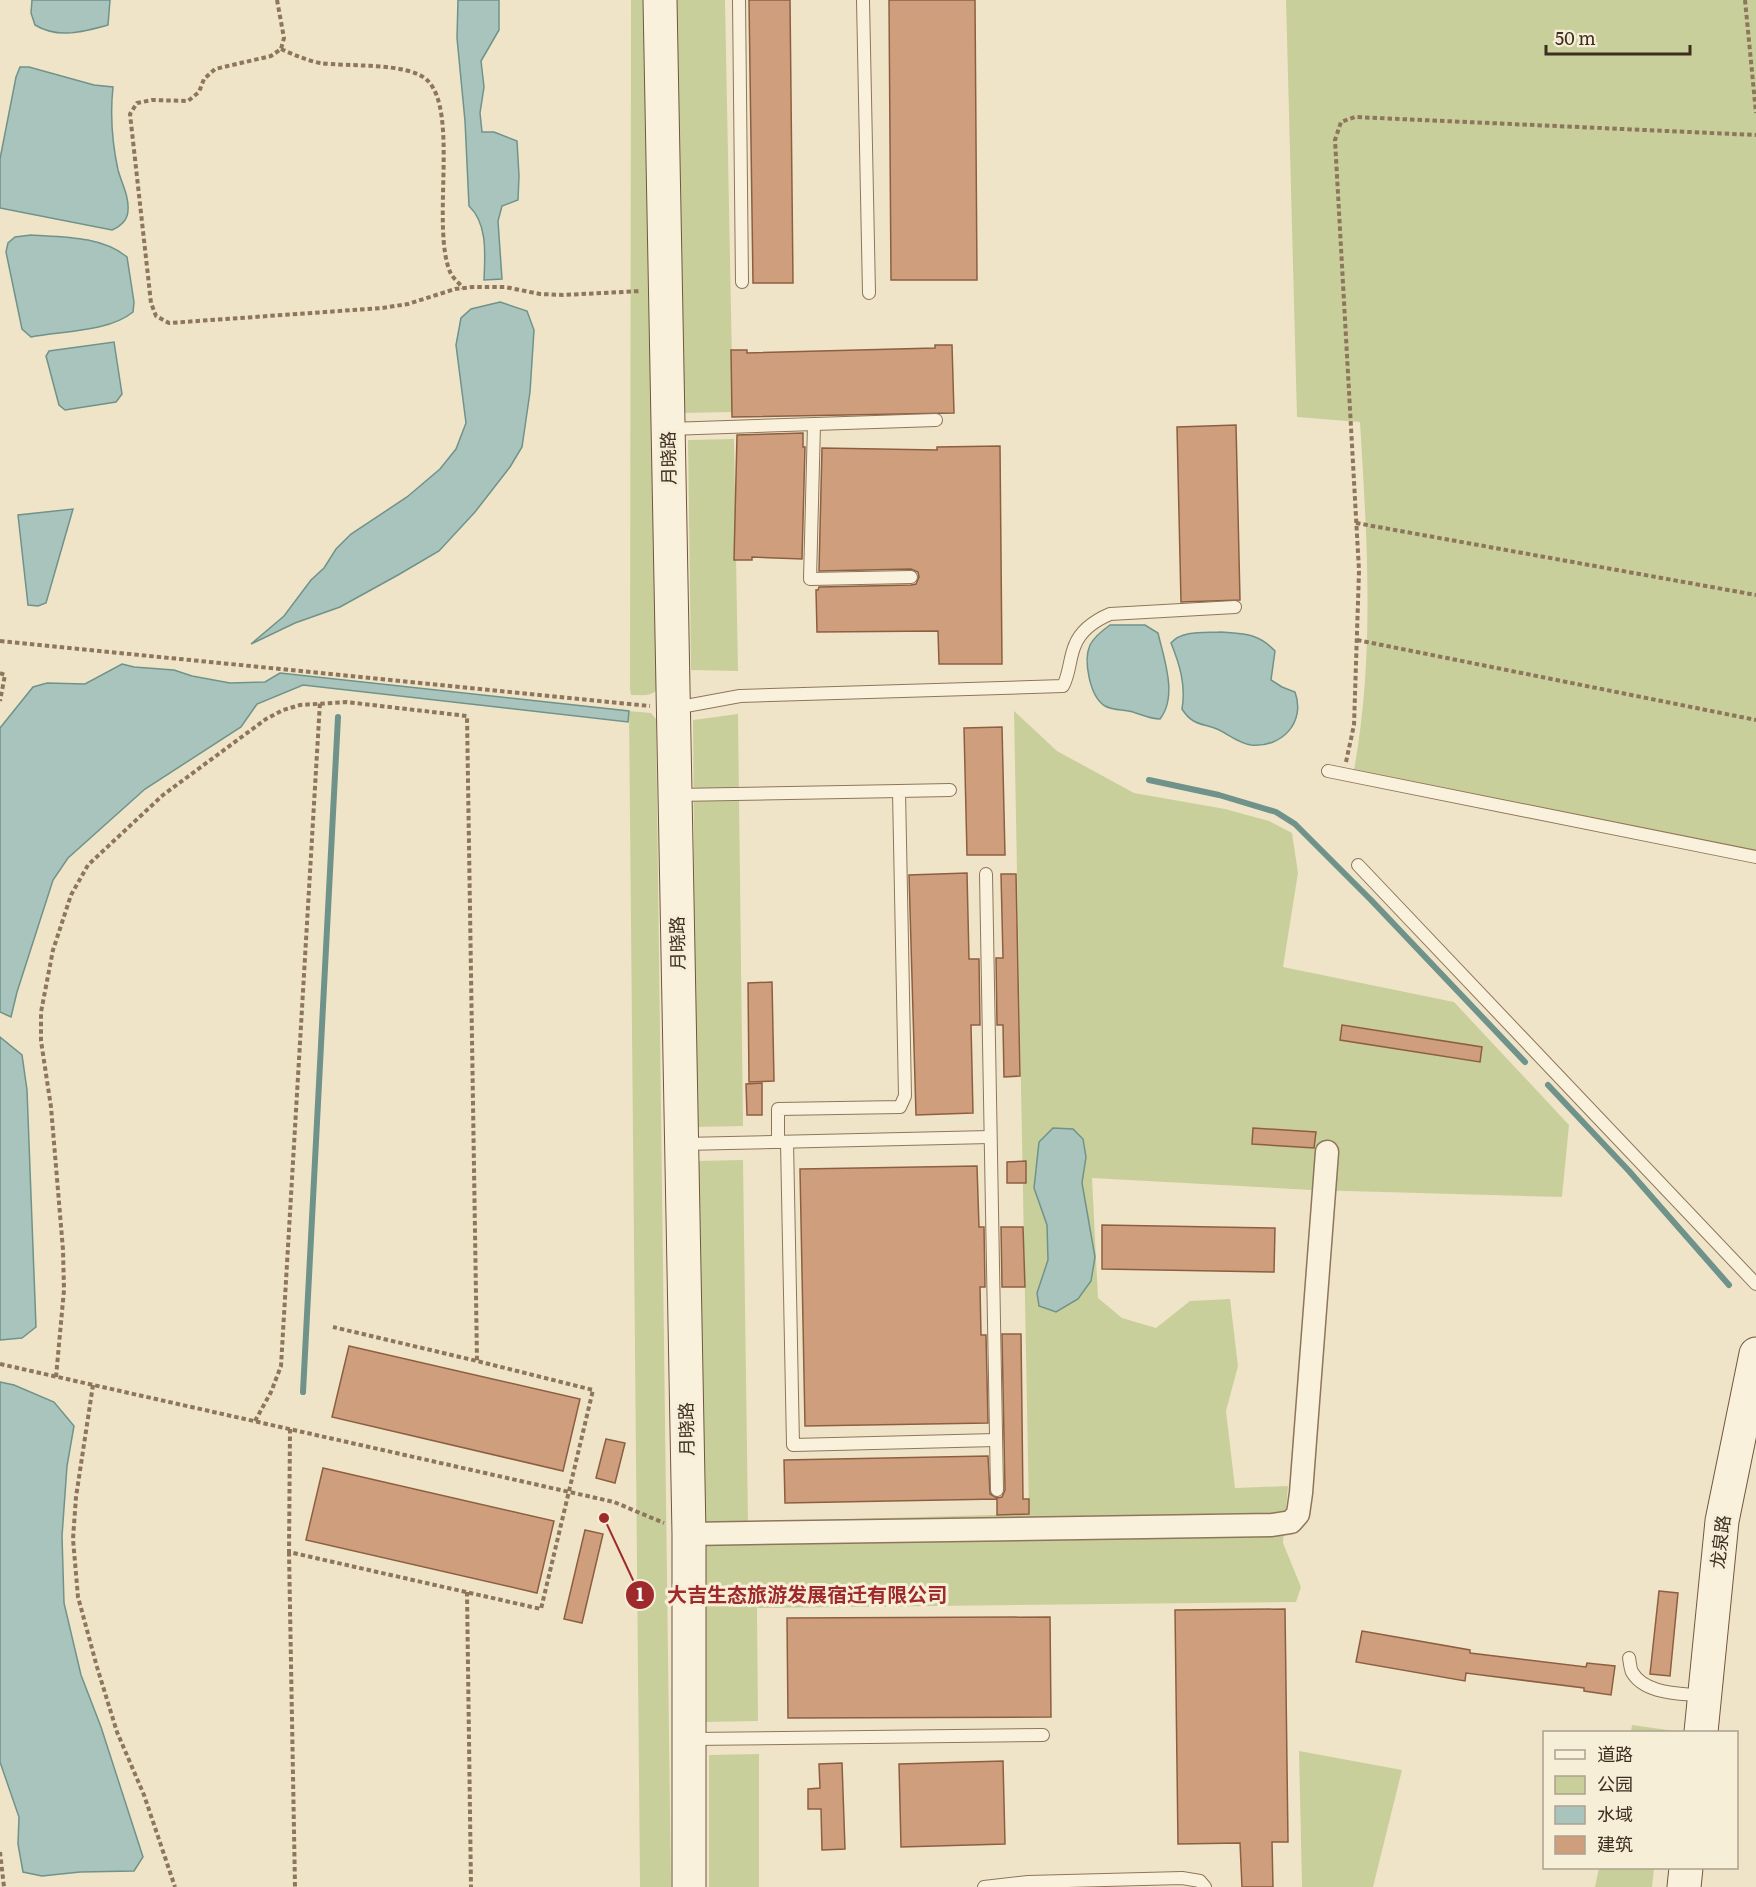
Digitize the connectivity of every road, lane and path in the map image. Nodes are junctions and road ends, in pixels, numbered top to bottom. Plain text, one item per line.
1 (277, 0) edge
2 (660, 0) edge
3 (739, 0) edge
4 (863, 0) edge
5 (1744, 0) edge
6 (281, 49) junction
7 (1756, 112) edge
8 (1756, 135) edge
9 (742, 282) dead end
10 (463, 288) junction
11 (666, 290) junction
12 (869, 293) dead end
13 (936, 420) dead end
14 (814, 423) junction
15 (668, 430) junction
16 (1356, 523) junction
17 (911, 577) dead end
18 (1756, 595) edge
19 (1235, 607) dead end
20 (1356, 640) junction
21 (0, 641) edge
22 (2, 674) edge
23 (0, 701) edge
24 (320, 702) junction
25 (674, 708) junction
26 (1756, 720) edge
27 (1328, 771) dead end
28 (1343, 774) junction
29 (950, 790) dead end
30 (899, 791) junction
31 (675, 795) junction
32 (1756, 857) edge
33 (1358, 865) dead end
34 (986, 874) dead end
35 (990, 1137) junction
36 (783, 1142) junction
37 (682, 1144) junction
38 (1327, 1152) dead end
39 (1756, 1284) edge
40 (333, 1327) dead end
41 (1756, 1354) edge
42 (477, 1360) junction
43 (0, 1364) edge
44 (56, 1377) junction
45 (93, 1385) junction
46 (255, 1421) junction
47 (291, 1429) junction
48 (996, 1440) junction
49 (997, 1490) dead end
50 (569, 1492) junction
51 (689, 1534) junction
52 (289, 1552) junction
53 (467, 1592) junction
54 (1629, 1658) dead end
55 (1705, 1696) junction
56 (1701, 1731) edge
57 (1043, 1735) dead end
58 (689, 1739) junction
59 (0, 1852) edge
60 (1686, 1869) edge
61 (4, 1887) edge
62 (175, 1887) edge
63 (295, 1887) edge
64 (471, 1887) edge
65 (689, 1887) edge
66 (984, 1887) edge
67 (1205, 1887) edge
68 (1684, 1887) edge

1 - 6 path
2 - 11 street, 月晓路
3 - 9 lane
4 - 12 lane
5 - 7 path
6 - 10 path
6 - 10 path
8 - 16 path
10 - 11 path
11 - 15 street, 月晓路
13 - 14 lane
14 - 15 lane
14 - 17 lane
15 - 25 street, 月晓路
16 - 18 path
16 - 20 path
19 - 25 lane
20 - 26 path
20 - 28 path
21 - 25 path
22 - 23 path
24 - 42 path
24 - 44 path
24 - 46 path
25 - 31 street, 月晓路
27 - 28 lane
28 - 32 lane
29 - 30 lane
30 - 31 lane
30 - 36 lane
31 - 37 street, 月晓路
33 - 39 lane
34 - 35 lane
35 - 36 lane
35 - 48 lane
36 - 37 lane
36 - 48 lane
37 - 51 street, 月晓路
38 - 51 street
40 - 42 path
41 - 55 street, 龙泉路
42 - 50 path
43 - 44 path
44 - 45 path
45 - 46 path
45 - 62 path
46 - 47 path
47 - 50 path
47 - 52 path
48 - 49 lane
50 - 51 path
50 - 53 path
51 - 58 street, 月晓路
52 - 53 path
52 - 63 path
53 - 64 path
54 - 55 lane
55 - 56 street, 龙泉路
57 - 58 lane
58 - 65 street, 月晓路
59 - 61 path
60 - 68 street
66 - 67 lane

